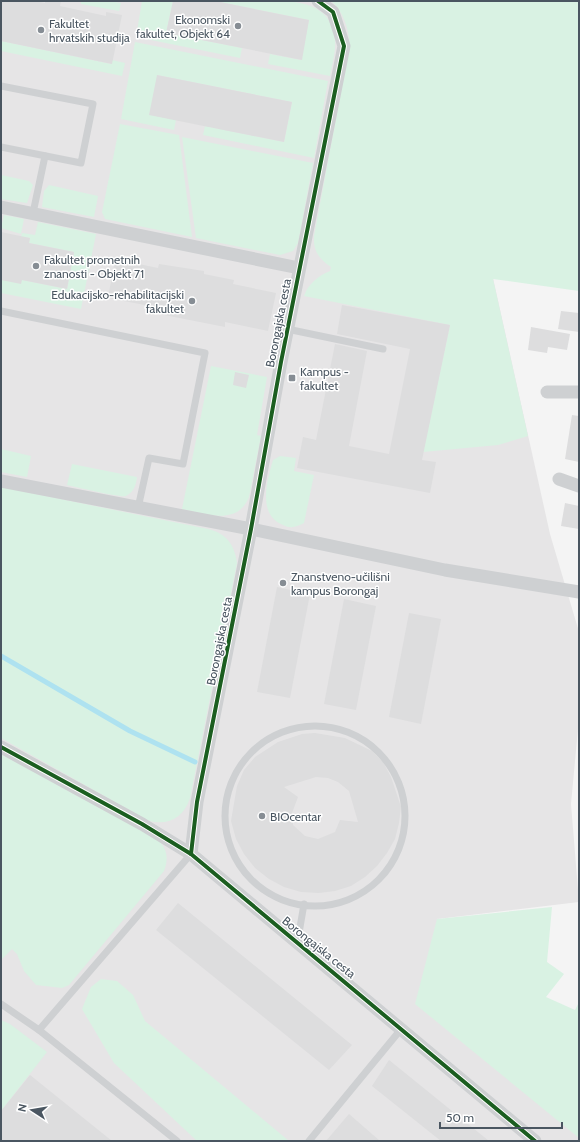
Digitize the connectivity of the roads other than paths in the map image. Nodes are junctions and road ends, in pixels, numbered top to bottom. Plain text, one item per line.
1 (318, 1) edge
2 (1, 86) edge
3 (1, 147) edge
4 (45, 156) junction
5 (1, 207) edge
6 (33, 213) junction
7 (299, 268) junction
8 (1, 311) edge
9 (287, 329) junction
10 (383, 349) dead end
11 (547, 392) dead end
12 (579, 392) edge
13 (559, 479) dead end
14 (1, 481) edge
15 (579, 486) edge
16 (138, 508) junction
17 (252, 529) junction
18 (579, 592) edge
19 (1, 747) edge
20 (191, 854) junction
21 (304, 904) junction
22 (295, 940) junction
23 (1, 1004) edge
24 (402, 1028) junction
25 (39, 1030) junction
26 (177, 1141) edge
27 (309, 1141) edge
28 (535, 1141) edge

1 - 7 street, Borongajska cesta
2 - 4 lane
3 - 4 lane
4 - 6 lane
5 - 6 street
6 - 7 street
7 - 9 street, Borongajska cesta
8 - 16 lane
9 - 10 lane
9 - 17 street, Borongajska cesta
11 - 12 street
13 - 15 street
14 - 16 street
16 - 17 street
17 - 18 street
17 - 20 street, Borongajska cesta
19 - 20 street
20 - 22 street, Borongajska cesta
20 - 25 lane
21 - 21 lane
21 - 22 lane
22 - 24 street, Borongajska cesta
23 - 25 lane
24 - 27 lane
24 - 28 street, Borongajska cesta
25 - 26 lane

